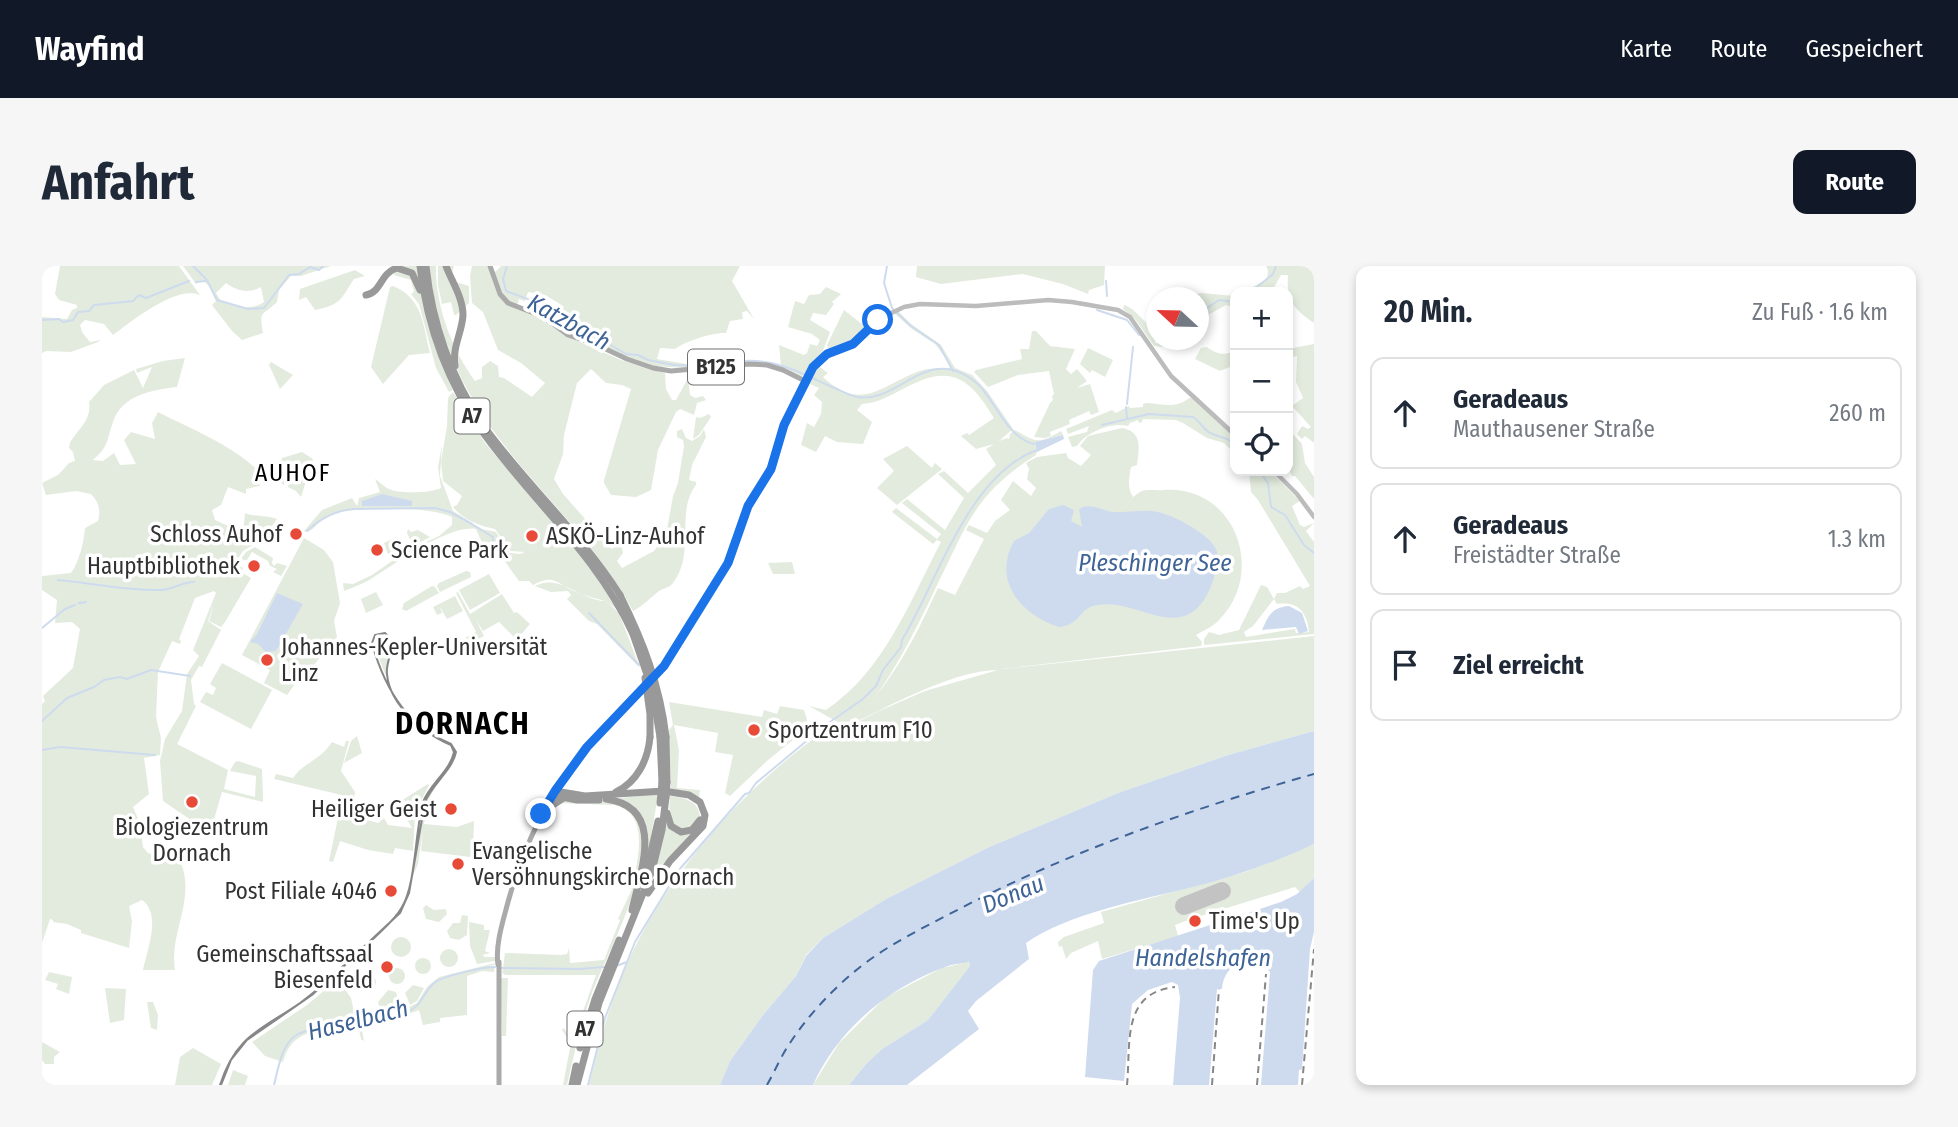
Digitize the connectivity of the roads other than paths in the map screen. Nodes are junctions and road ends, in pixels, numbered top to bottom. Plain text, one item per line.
1 (423, 266) edge
2 (446, 266) edge
3 (490, 266) edge
4 (366, 295) dead end
5 (429, 317) junction
6 (807, 378) junction
7 (458, 381) junction
8 (1230, 431) edge
9 (1279, 476) edge
10 (1314, 517) edge
11 (633, 634) junction
12 (663, 737) junction
13 (561, 782) junction
14 (553, 793) junction
15 (568, 797) junction
16 (609, 797) junction
17 (665, 802) junction
18 (542, 812) junction
19 (634, 912) junction
20 (499, 1085) edge
21 (574, 1085) edge

1 - 5 highway, A7
1 - 7 highway, A7
2 - 7 highway
3 - 6 main road, B125
4 - 5 highway
5 - 11 highway, A7
6 - 8 main road
6 - 13 main road
7 - 12 highway, A7, bridge
9 - 10 main road
11 - 12 highway, A7, bridge
11 - 16 highway, bridge
12 - 17 highway, A7, bridge
13 - 14 main road
13 - 15 highway
14 - 15 highway
14 - 18 main road
15 - 16 highway
15 - 18 highway
16 - 17 highway
16 - 19 highway
16 - 19 highway
17 - 19 highway, A7
18 - 20 main road
19 - 21 highway, A7

